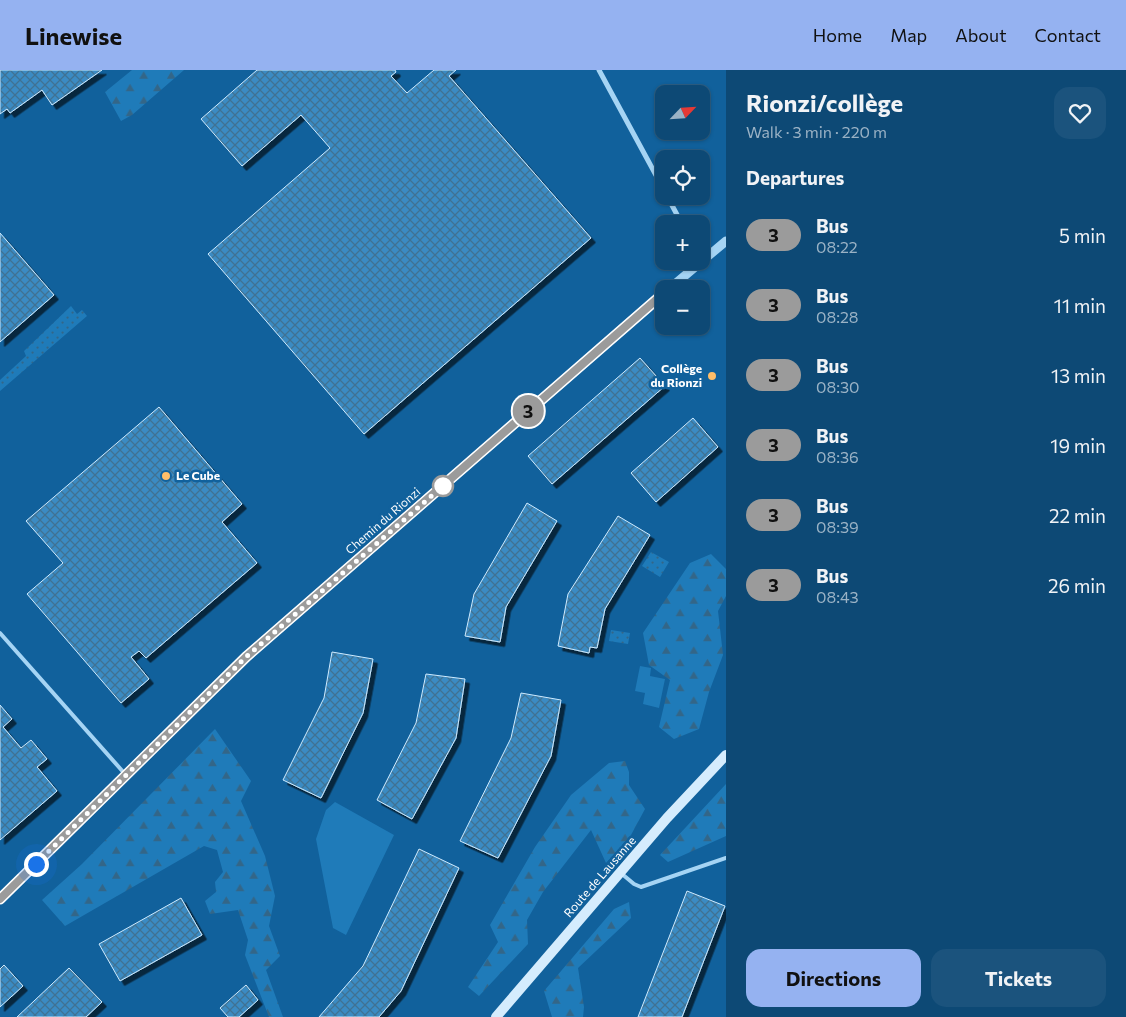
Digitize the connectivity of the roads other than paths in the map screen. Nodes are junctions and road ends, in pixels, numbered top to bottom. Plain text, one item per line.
1 (599, 70) edge
2 (655, 173) edge
3 (726, 241) edge
4 (710, 254) edge
5 (691, 270) edge
6 (679, 280) edge
7 (655, 301) edge
8 (0, 632) edge
9 (726, 755) edge
10 (125, 774) junction
11 (726, 858) edge
12 (620, 873) junction
13 (0, 899) edge
14 (496, 1017) edge

1 - 2 street
3 - 4 street
5 - 6 street
7 - 10 street, Chemin du Rionzi
8 - 10 lane
9 - 12 main road, Route de Lausanne
10 - 13 street, Chemin du Rionzi
11 - 12 lane
12 - 14 main road, Route de Lausanne

